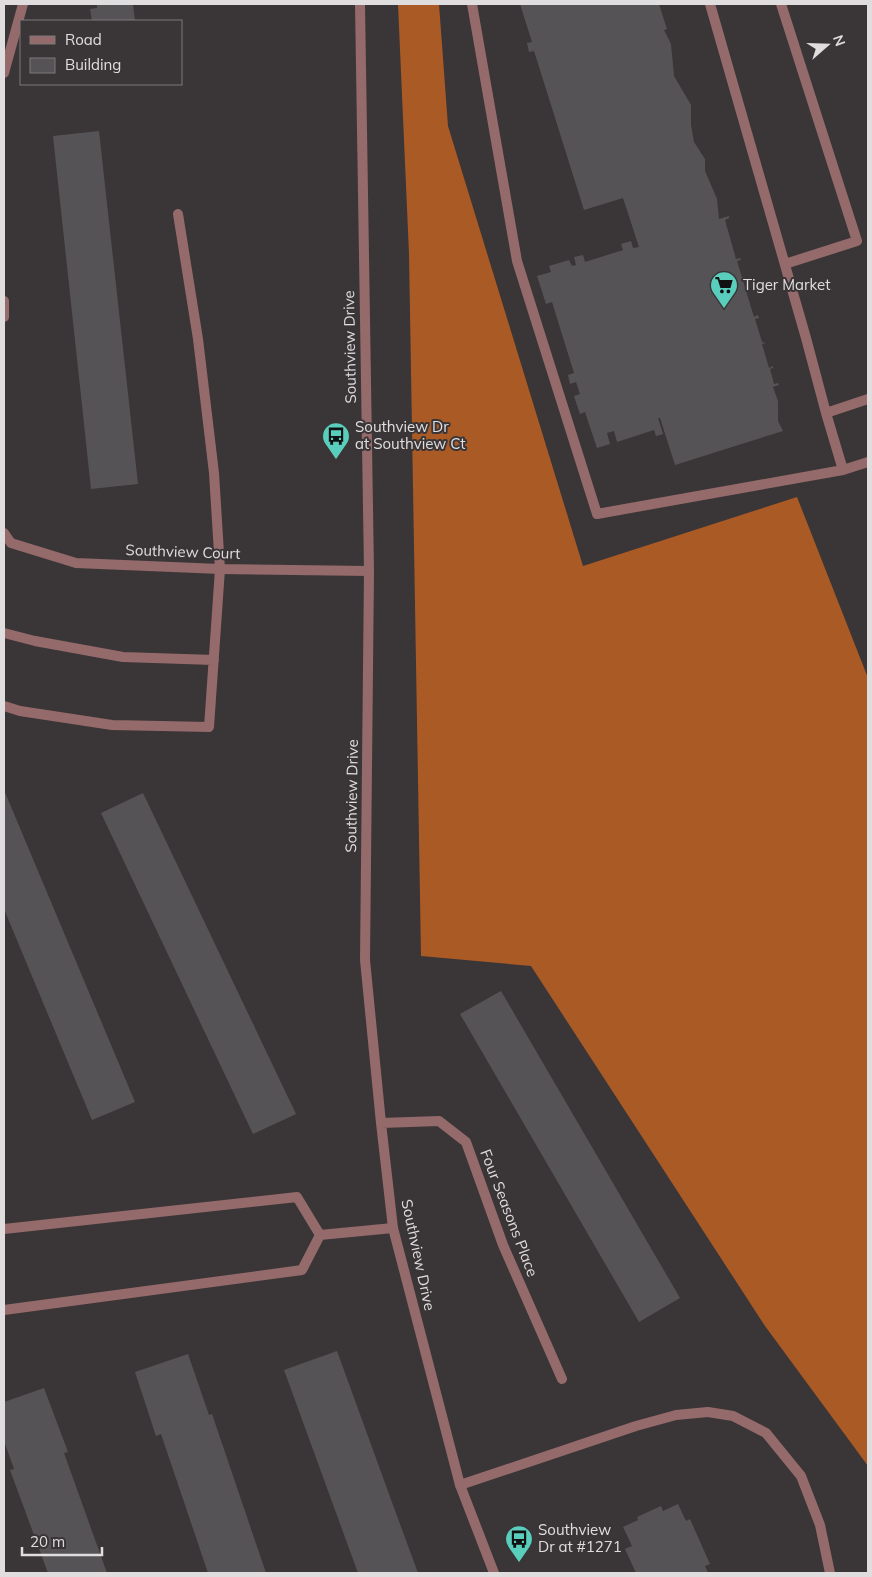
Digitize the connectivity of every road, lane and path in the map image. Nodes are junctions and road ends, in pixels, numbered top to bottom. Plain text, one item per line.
1 (23, 4) edge
2 (360, 4) edge
3 (472, 4) edge
4 (710, 4) edge
5 (781, 4) edge
6 (4, 73) edge
7 (178, 214) dead end
8 (868, 237) edge
9 (857, 241) junction
10 (786, 264) junction
11 (4, 301) edge
12 (4, 317) edge
13 (868, 399) edge
14 (826, 413) junction
15 (868, 462) edge
16 (843, 470) junction
17 (4, 532) edge
18 (220, 569) junction
19 (369, 571) junction
20 (4, 632) edge
21 (214, 660) junction
22 (4, 706) edge
23 (381, 1123) junction
24 (393, 1228) junction
25 (4, 1229) edge
26 (320, 1235) junction
27 (4, 1310) edge
28 (562, 1379) dead end
29 (460, 1485) junction
30 (494, 1573) edge
31 (830, 1573) edge

1 - 6 street
2 - 19 street, Southview Drive
3 - 16 street
4 - 10 street
5 - 9 street
7 - 18 street
8 - 9 street
9 - 10 street
10 - 14 street
11 - 12 street
13 - 14 street
14 - 16 street
15 - 16 street
17 - 18 street, Southview Court
18 - 19 street, Southview Court
18 - 21 street
19 - 23 street, Southview Drive
20 - 21 street
21 - 22 street
23 - 24 street, Southview Drive
23 - 28 street, Four Seasons Place
24 - 26 street
24 - 29 street, Southview Drive
25 - 26 street
26 - 27 street
29 - 30 street, Southview Drive
29 - 31 street

